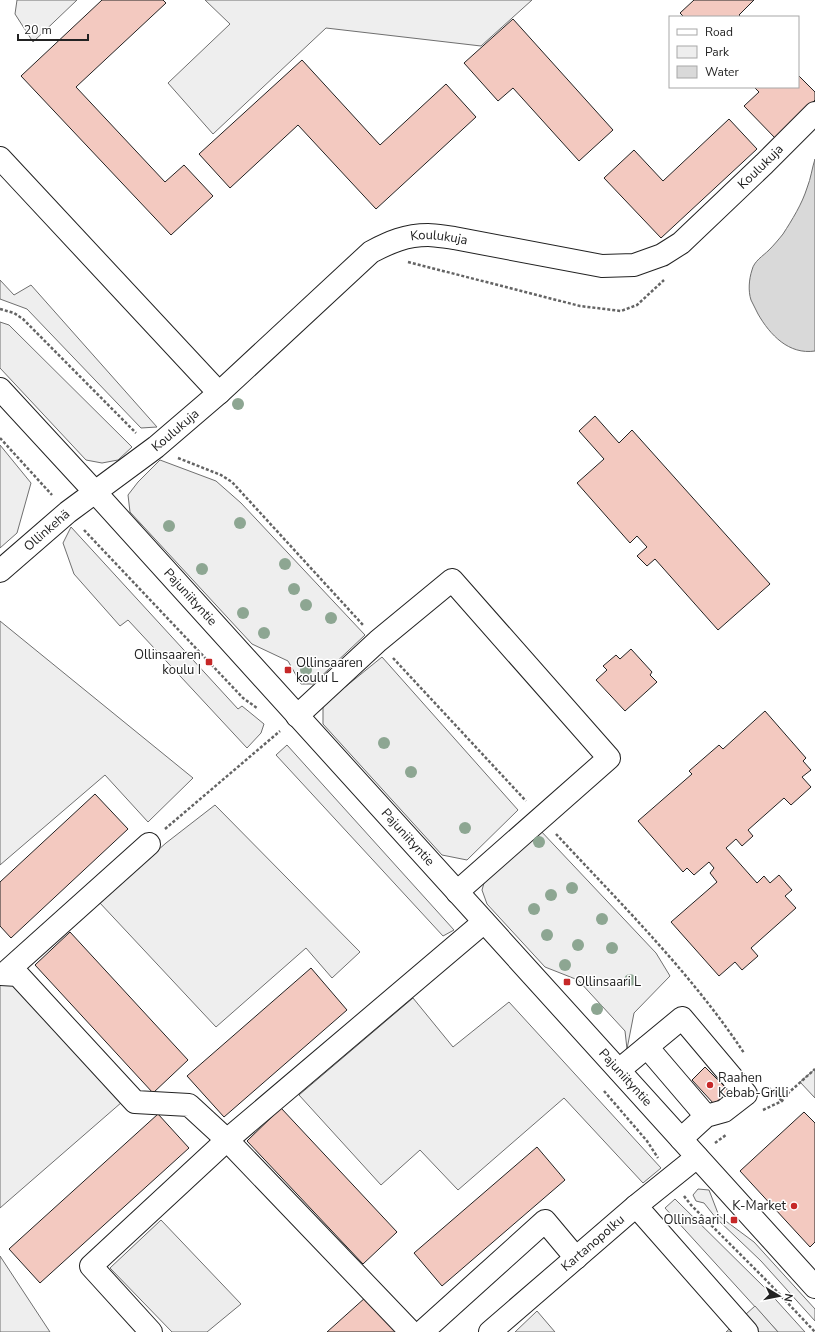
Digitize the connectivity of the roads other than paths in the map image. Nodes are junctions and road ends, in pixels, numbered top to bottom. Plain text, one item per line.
1 (815, 113) edge
2 (0, 158) edge
3 (0, 389) edge
4 (219, 393) junction
5 (95, 492) junction
6 (0, 571) edge
7 (289, 723) junction
8 (149, 844) road end
9 (457, 892) junction
10 (484, 922) junction
11 (2, 974) edge
12 (647, 1047) junction
13 (619, 1070) junction
14 (706, 1116) junction
15 (681, 1139) junction
16 (227, 1140) junction
17 (697, 1157) junction
18 (636, 1206) junction
19 (576, 1258) junction
20 (814, 1285) edge
21 (151, 1332) edge
22 (411, 1332) edge
23 (422, 1332) edge
24 (490, 1332) edge
25 (747, 1332) edge

1 - 4 street, Koulukuja
2 - 4 street
3 - 5 street, Pajuniityntie
4 - 5 street, Koulukuja
5 - 6 street, Ollinkehä
5 - 7 street, Pajuniityntie
7 - 9 street, Pajuniityntie
7 - 9 street
8 - 11 street
9 - 10 street, Pajuniityntie
10 - 13 street, Pajuniityntie
10 - 16 street
11 - 16 street
12 - 13 street
12 - 14 street
12 - 14 street
13 - 15 street, Pajuniityntie
14 - 15 street
15 - 17 street, Pajuniityntie
16 - 21 street
16 - 22 street
17 - 18 street, Kartanopolku
17 - 20 street, Pajuniityntie
18 - 19 street, Kartanopolku
18 - 25 street
19 - 23 street
19 - 24 street, Kartanopolku

